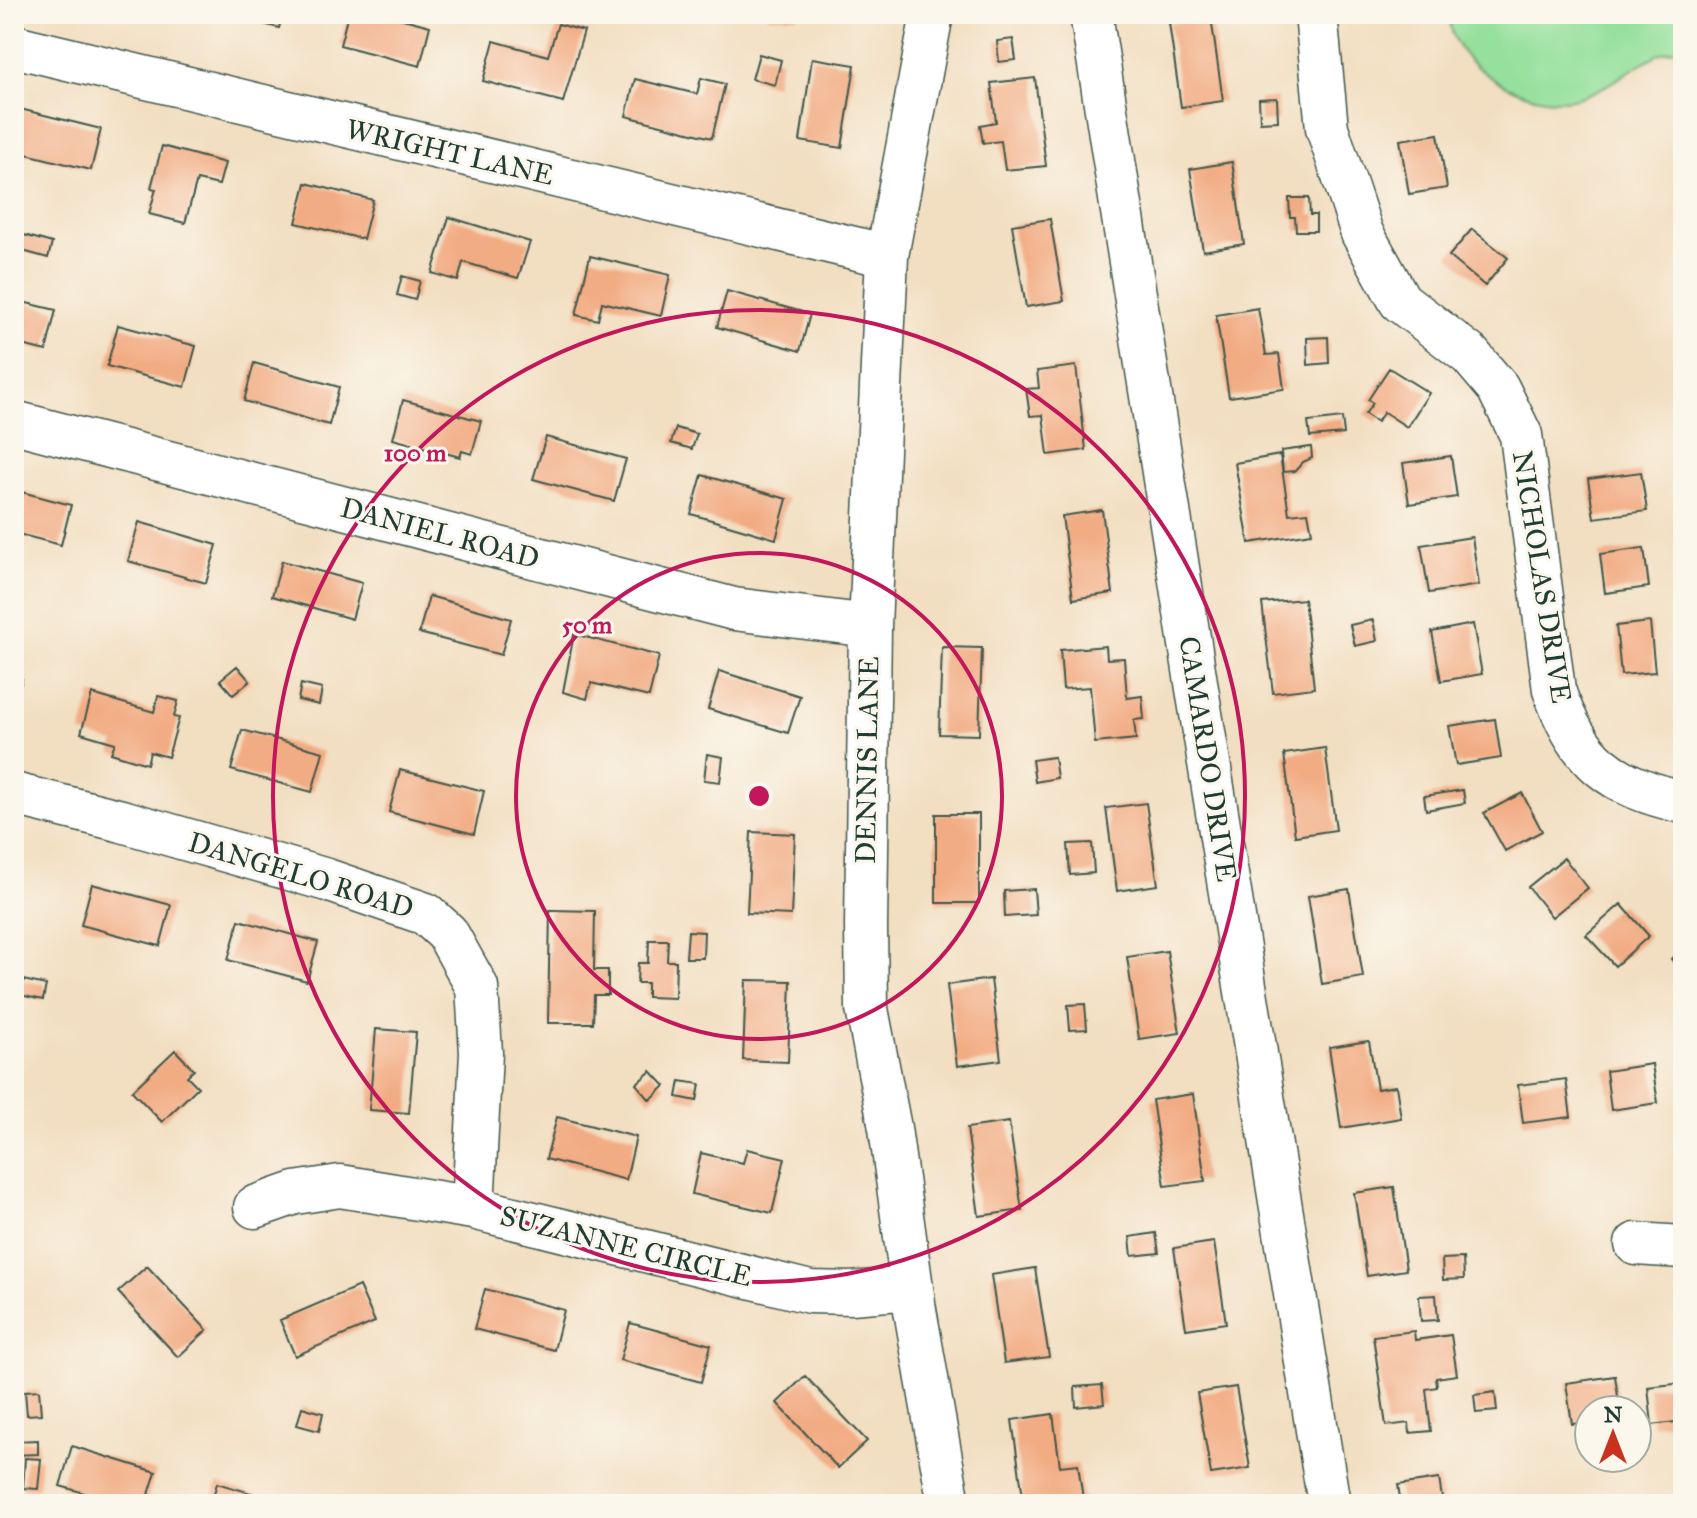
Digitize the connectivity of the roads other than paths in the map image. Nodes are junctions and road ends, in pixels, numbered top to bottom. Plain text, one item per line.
1 (932, 14) edge
2 (1091, 14) edge
3 (1316, 14) edge
4 (14, 46) edge
5 (887, 256) junction
6 (14, 422) edge
7 (870, 626) junction
8 (14, 794) edge
9 (1683, 802) edge
10 (255, 1207) dead end
11 (473, 1208) junction
12 (1636, 1244) dead end
13 (1683, 1247) edge
14 (912, 1288) junction
15 (949, 1504) edge
16 (1329, 1504) edge

1 - 5 street, DENNIS LANE
2 - 16 street, CAMARDO DRIVE
3 - 9 street, NICHOLAS DRIVE
4 - 5 street, WRIGHT LANE
5 - 7 street, DENNIS LANE
6 - 7 street, DANIEL ROAD
7 - 14 street, DENNIS LANE
8 - 11 street, DANGELO ROAD
10 - 11 street, SUZANNE CIRCLE
11 - 14 street, SUZANNE CIRCLE
12 - 13 street
14 - 15 street, DENNIS LANE

